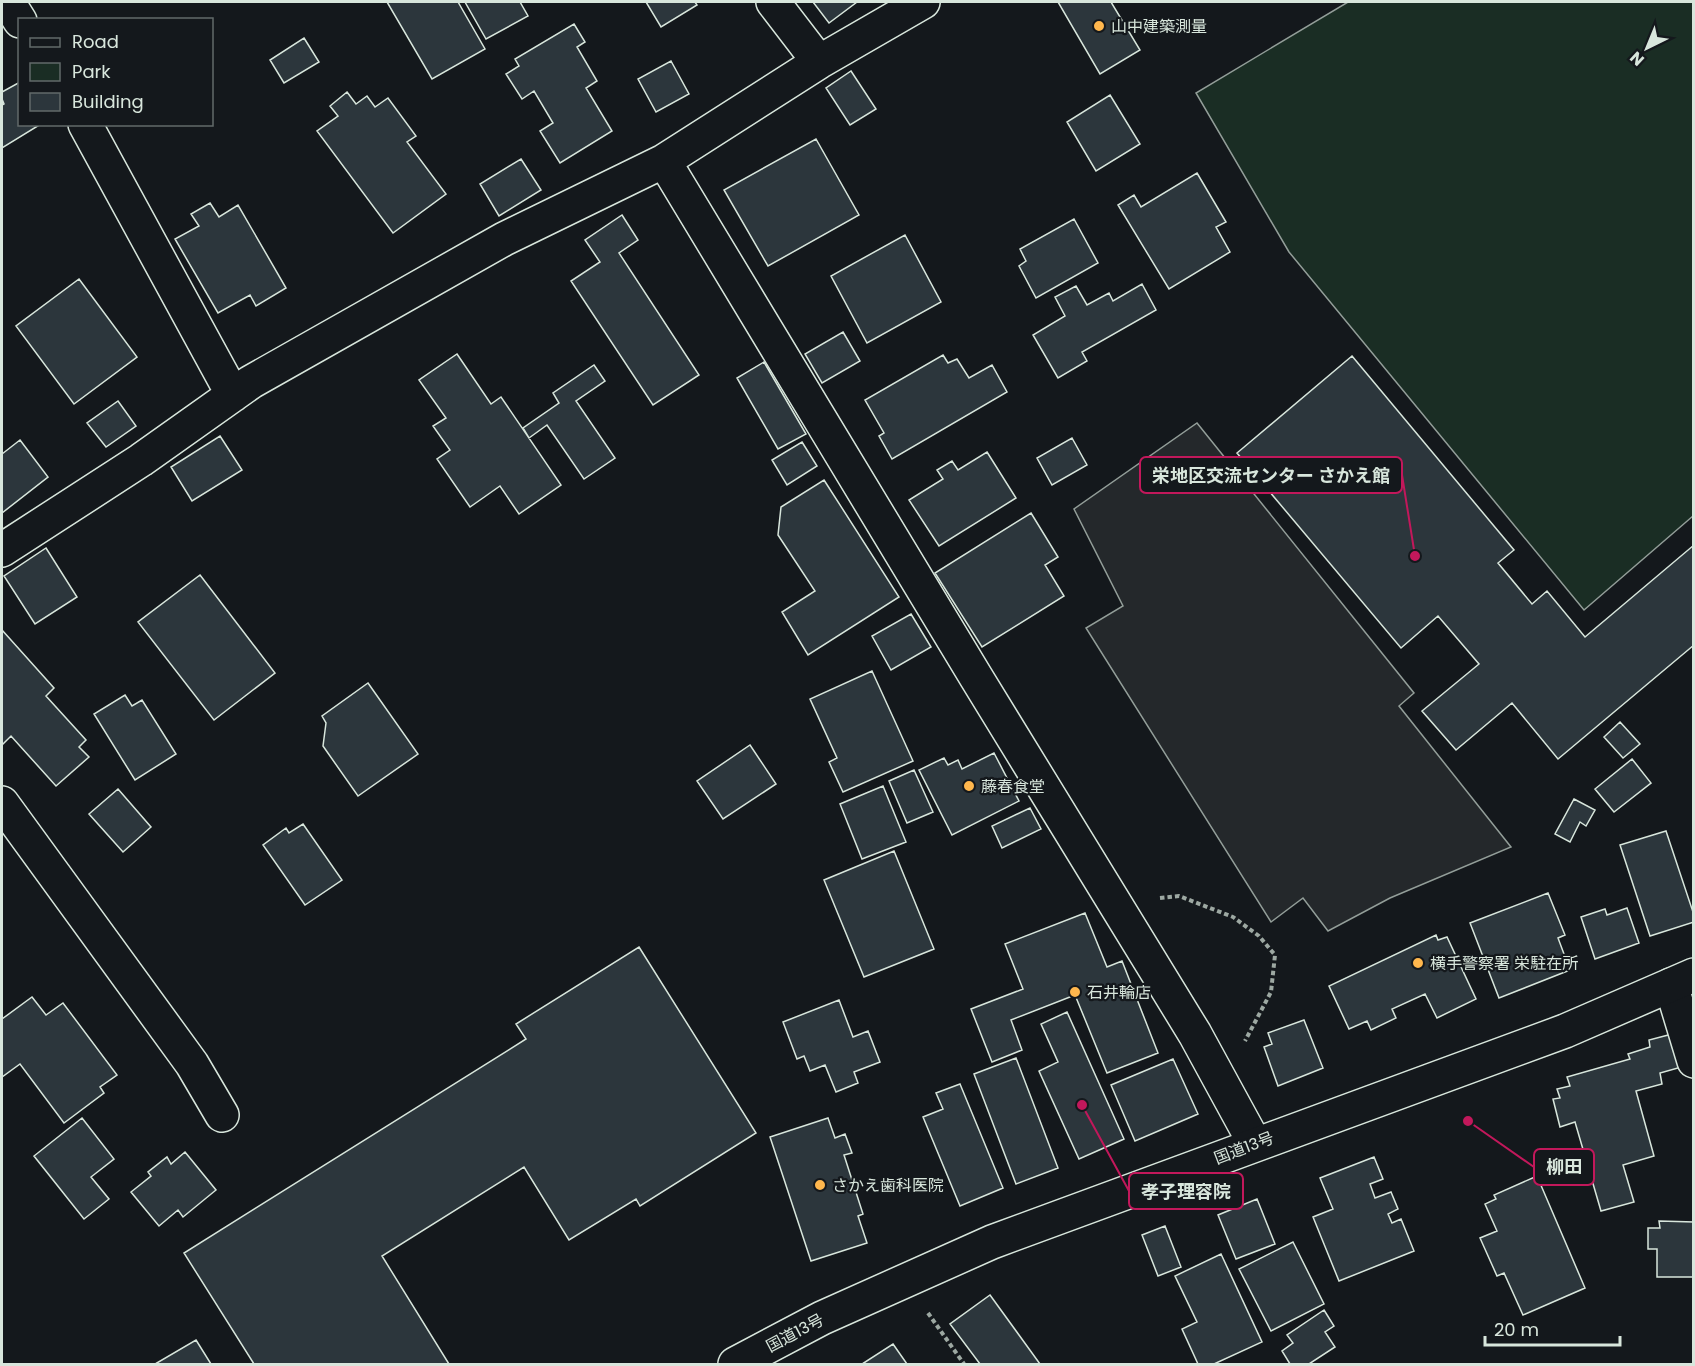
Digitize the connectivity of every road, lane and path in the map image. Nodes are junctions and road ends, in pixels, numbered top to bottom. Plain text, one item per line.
1 (8, 2) edge
2 (773, 2) edge
3 (923, 2) edge
4 (18, 18) edge
5 (819, 62) junction
6 (86, 126) edge
7 (664, 161) junction
8 (233, 395) junction
9 (2, 550) edge
10 (2, 803) edge
11 (1121, 914) junction
12 (1682, 980) edge
13 (1694, 1061) edge
14 (1219, 1078) junction
15 (222, 1116) dead end
16 (1255, 1144) junction
17 (905, 1281) junction
18 (735, 1365) edge
19 (964, 1365) edge

1 - 4 main road
2 - 5 main road
3 - 5 main road
5 - 7 main road
6 - 8 main road
7 - 8 main road
7 - 11 main road
8 - 9 main road
10 - 15 main road
11 - 14 main road
11 - 14 path
12 - 13 main road
12 - 16 main road, 国道13号
14 - 16 main road
16 - 17 main road, 国道13号
17 - 18 main road, 国道13号
17 - 19 path

